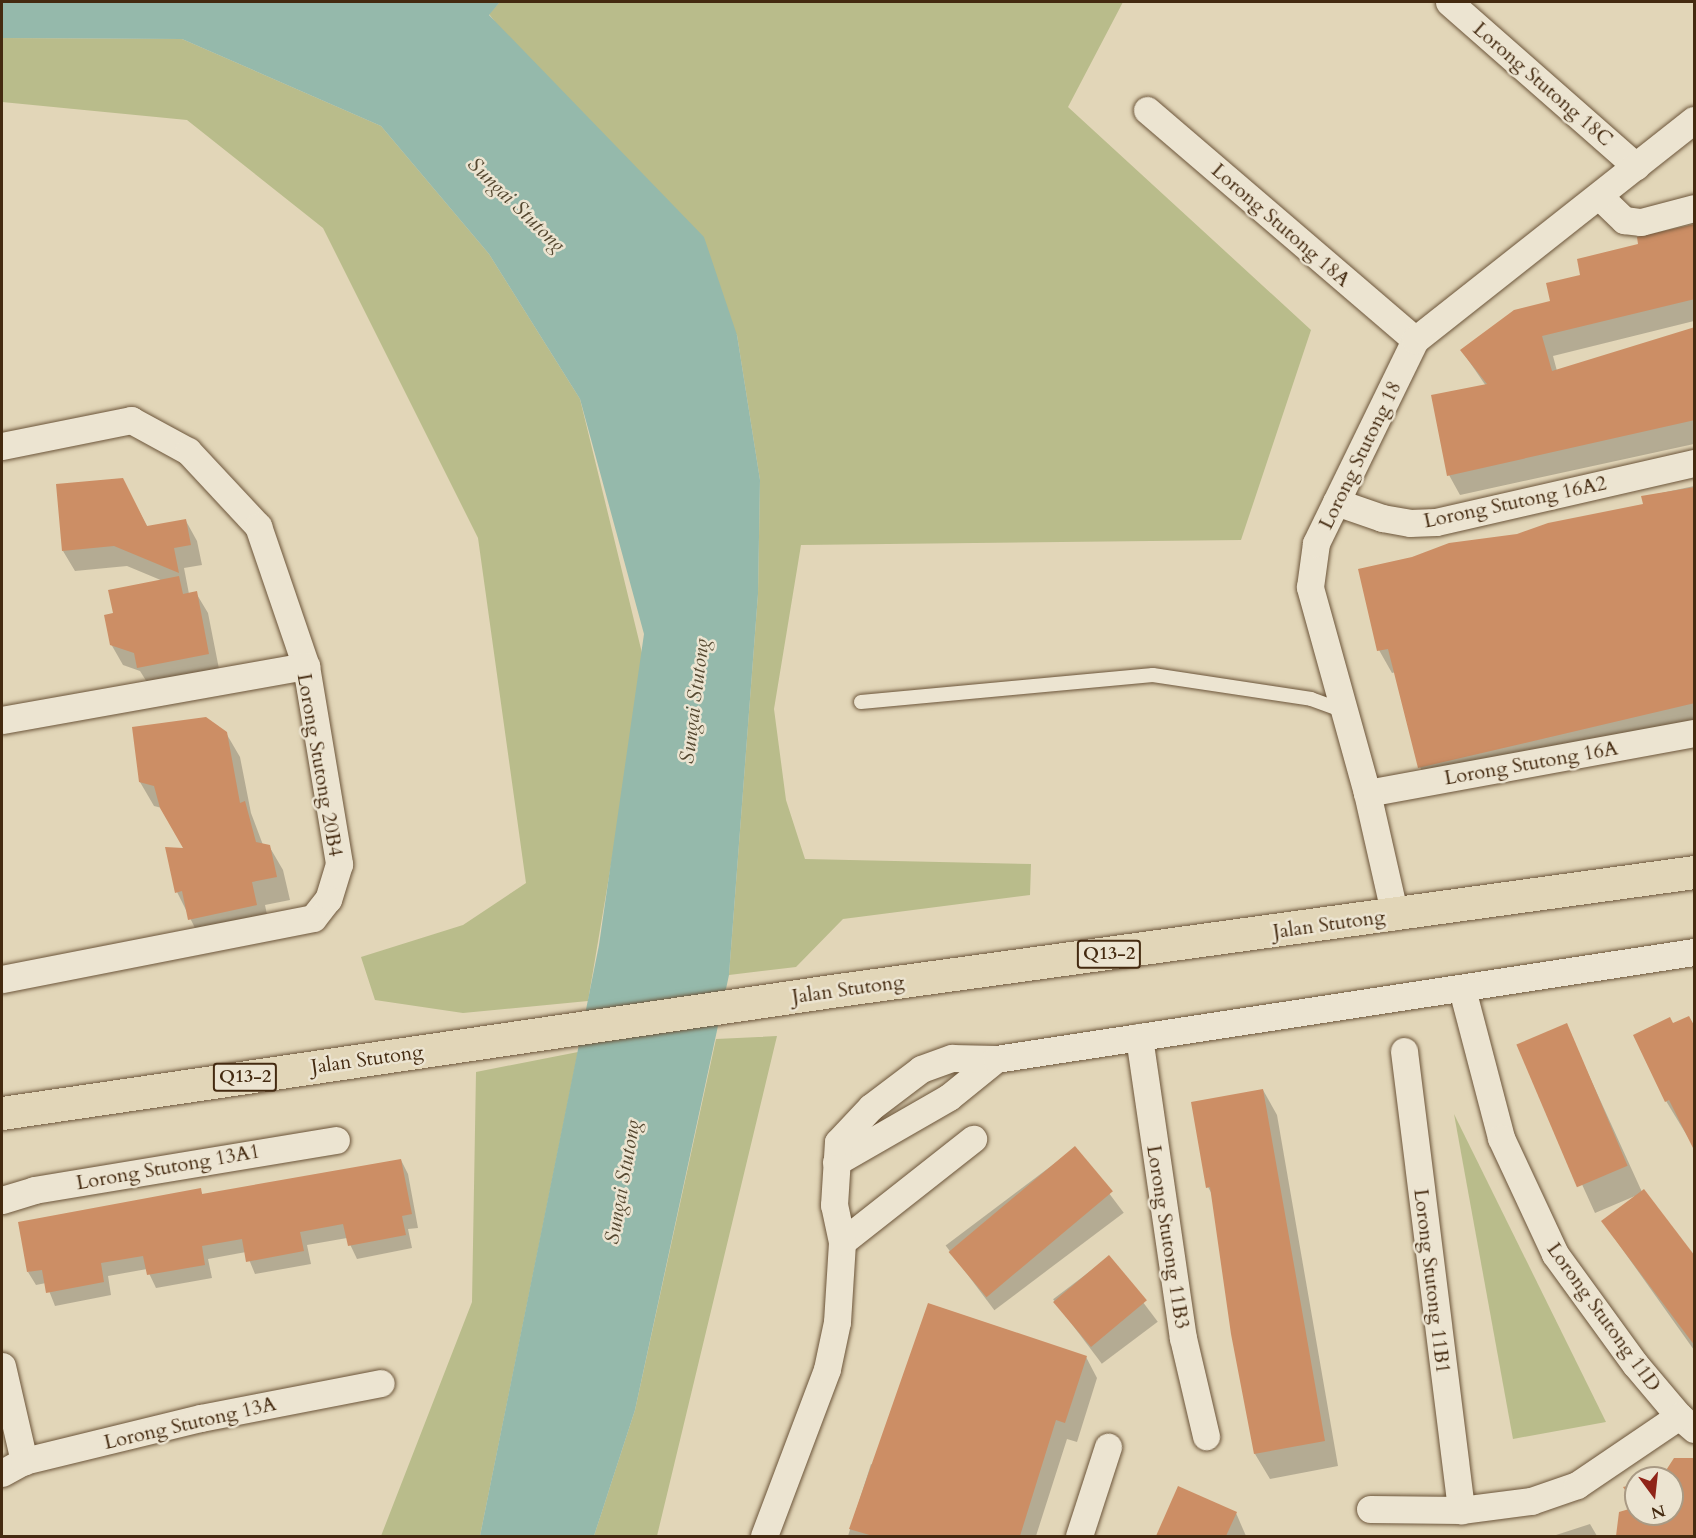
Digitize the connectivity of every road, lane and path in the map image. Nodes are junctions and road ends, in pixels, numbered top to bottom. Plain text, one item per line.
1 (1449, 2) edge
2 (1147, 110) dead end
3 (1695, 120) edge
4 (1636, 166) junction
5 (1599, 196) junction
6 (1695, 208) edge
7 (1415, 340) junction
8 (2, 446) edge
9 (1695, 463) edge
10 (1336, 502) junction
11 (306, 666) junction
12 (861, 702) dead end
13 (1344, 711) junction
14 (2, 720) edge
15 (1695, 733) edge
16 (1367, 793) junction
17 (1695, 872) edge
18 (1395, 916) junction
19 (1695, 952) edge
20 (2, 979) edge
21 (1462, 989) junction
22 (1139, 1037) junction
23 (1404, 1051) dead end
24 (996, 1059) junction
25 (2, 1113) edge
26 (973, 1139) dead end
27 (336, 1140) dead end
28 (836, 1162) junction
29 (2, 1200) edge
30 (842, 1242) junction
31 (2, 1366) edge
32 (381, 1383) dead end
33 (1687, 1423) edge
34 (1206, 1436) dead end
35 (1108, 1448) dead end
36 (13, 1467) edge
37 (1370, 1509) dead end
38 (1461, 1510) junction
39 (764, 1536) edge
40 (1079, 1536) edge

1 - 4 street, Lorong Stutong 18C
2 - 7 street, Lorong Stutong 18A
3 - 4 street, Lorong Stutong 18
4 - 5 street, Lorong Stutong 18
5 - 6 street
5 - 7 street, Lorong Stutong 18
7 - 10 street, Lorong Stutong 18
8 - 11 street
9 - 10 street, Lorong Stutong 16A2
10 - 13 street, Lorong Stutong 18
11 - 14 street, Lorong Stutong 20B4
11 - 20 street, Lorong Stutong 20B4
12 - 13 lane
13 - 16 street, Lorong Stutong 18
15 - 16 street, Lorong Stutong 16A
16 - 18 street, Lorong Stutong 18
17 - 18 main road, Jalan Stutong / Q13-2
18 - 25 main road, Jalan Stutong / Q13-2
19 - 21 street
21 - 22 street
21 - 33 street, Lorong Stutong 11D
22 - 24 street
22 - 34 street, Lorong Stutong 11B3
23 - 38 street, Lorong Stutong 11B1
24 - 28 street
24 - 28 street
26 - 30 street
27 - 29 street, Lorong Stutong 13A1
28 - 30 street
30 - 39 street
31 - 36 street
32 - 36 street, Lorong Stutong 13A
33 - 38 street
35 - 40 street
37 - 38 street

